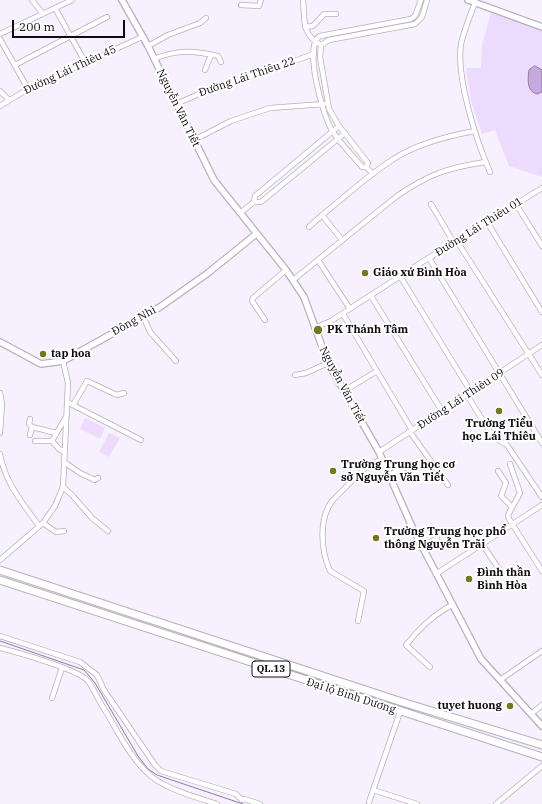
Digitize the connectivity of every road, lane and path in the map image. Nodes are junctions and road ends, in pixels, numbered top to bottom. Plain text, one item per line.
1 (32, 0) edge
2 (72, 0) edge
3 (122, 0) edge
4 (261, 0) edge
5 (303, 0) edge
6 (421, 0) edge
7 (427, 0) edge
8 (468, 0) edge
9 (475, 3) junction
10 (241, 5) dead end
11 (55, 8) junction
12 (43, 14) junction
13 (336, 14) dead end
14 (107, 17) dead end
15 (206, 18) dead end
16 (305, 27) junction
17 (542, 27) edge
18 (0, 34) edge
19 (71, 36) junction
20 (142, 37) junction
21 (0, 39) edge
22 (314, 42) junction
23 (321, 45) junction
24 (148, 46) junction
25 (320, 53) junction
26 (211, 54) junction
27 (312, 54) junction
28 (154, 59) junction
29 (85, 62) junction
30 (221, 62) dead end
31 (15, 65) junction
32 (205, 70) dead end
33 (28, 89) junction
34 (0, 91) edge
35 (9, 100) junction
36 (328, 103) junction
37 (176, 104) junction
38 (321, 104) junction
39 (0, 106) edge
40 (339, 126) junction
41 (332, 131) junction
42 (475, 131) junction
43 (345, 133) junction
44 (338, 138) junction
45 (194, 140) junction
46 (308, 152) junction
47 (314, 159) junction
48 (486, 162) junction
49 (366, 167) junction
50 (490, 172) dead end
51 (373, 174) junction
52 (280, 175) junction
53 (286, 182) junction
54 (542, 188) edge
55 (254, 202) junction
56 (431, 204) dead end
57 (516, 204) junction
58 (240, 213) junction
59 (322, 215) junction
60 (487, 222) junction
61 (309, 227) dead end
62 (256, 234) junction
63 (342, 240) junction
64 (456, 242) junction
65 (542, 246) edge
66 (429, 258) junction
67 (318, 260) junction
68 (286, 270) junction
69 (400, 276) junction
70 (293, 280) junction
71 (371, 296) junction
72 (350, 309) junction
73 (542, 312) edge
74 (343, 314) junction
75 (143, 316) junction
76 (265, 320) dead end
77 (314, 328) junction
78 (0, 343) edge
79 (542, 345) edge
80 (529, 354) junction
81 (63, 360) junction
82 (176, 361) dead end
83 (328, 363) junction
84 (377, 371) junction
85 (500, 373) junction
86 (295, 375) dead end
87 (542, 375) edge
88 (344, 391) junction
89 (0, 393) edge
90 (124, 393) dead end
91 (469, 393) junction
92 (67, 402) junction
93 (73, 405) junction
94 (442, 411) junction
95 (67, 415) junction
96 (30, 418) dead end
97 (32, 427) junction
98 (411, 431) junction
99 (0, 433) edge
100 (56, 433) junction
101 (30, 434) dead end
102 (141, 440) dead end
103 (35, 441) dead end
104 (52, 441) junction
105 (542, 443) edge
106 (65, 452) junction
107 (379, 452) junction
108 (0, 454) edge
109 (382, 459) junction
110 (64, 462) junction
111 (510, 464) dead end
112 (411, 465) dead end
113 (498, 471) dead end
114 (389, 475) junction
115 (98, 478) dead end
116 (448, 485) dead end
117 (63, 487) junction
118 (542, 497) edge
119 (542, 505) edge
120 (512, 507) junction
121 (41, 524) junction
122 (512, 524) junction
123 (64, 531) dead end
124 (108, 531) dead end
125 (437, 538) dead end
126 (482, 544) junction
127 (423, 547) junction
128 (0, 560) edge
129 (0, 570) edge
130 (542, 571) edge
131 (501, 572) dead end
132 (436, 574) junction
133 (0, 580) edge
134 (452, 605) junction
135 (358, 621) dead end
136 (0, 636) edge
137 (0, 648) edge
138 (542, 651) edge
139 (430, 667) dead end
140 (62, 668) junction
141 (328, 677) junction
142 (500, 680) junction
143 (325, 687) junction
144 (52, 698) dead end
145 (542, 705) edge
146 (400, 712) junction
147 (531, 714) junction
148 (542, 726) edge
149 (542, 745) edge
150 (542, 757) edge
151 (542, 766) edge
152 (373, 790) junction
153 (241, 802) edge
154 (369, 802) dead end
155 (217, 804) edge
156 (260, 804) edge
157 (417, 804) edge
158 (496, 804) edge

1 - 12 street
2 - 11 street
3 - 20 street, Nguyễn Văn Tiết
4 - 10 street
5 - 16 street
6 - 22 street
7 - 23 street
8 - 9 street
9 - 17 street
9 - 42 street
11 - 12 street
11 - 19 street
12 - 18 street
13 - 16 street
14 - 19 street
15 - 24 street
16 - 22 street
19 - 29 street
19 - 31 street
20 - 24 street, Nguyễn Văn Tiết
20 - 29 street, Đường Lái Thiêu 45
21 - 31 street
22 - 23 street
22 - 27 street
23 - 25 street
24 - 28 street, Nguyễn Văn Tiết
25 - 27 street, Đường Lái Thiêu 22
25 - 36 street
26 - 28 street
26 - 30 street
26 - 32 street
27 - 37 street, Đường Lái Thiêu 22
27 - 38 street
28 - 37 street, Nguyễn Văn Tiết
29 - 33 street, Đường Lái Thiêu 45
31 - 33 street
33 - 35 street, Đường Lái Thiêu 45
34 - 35 street
35 - 39 street, Đường Lái Thiêu 45
36 - 38 street
36 - 40 street
37 - 45 street, Nguyễn Văn Tiết
38 - 41 street
38 - 45 street
40 - 41 street
40 - 43 street
41 - 44 street
41 - 46 street
42 - 48 street
42 - 51 street
43 - 44 street
43 - 49 street
44 - 47 street
44 - 49 street
45 - 58 street, Nguyễn Văn Tiết
46 - 47 street
46 - 52 street
47 - 53 street
48 - 50 street
48 - 63 street
49 - 51 street
51 - 59 street
52 - 53 street
52 - 55 street
53 - 55 street
54 - 57 street, Đường Lái Thiêu 01
55 - 58 street
56 - 64 street
57 - 60 street, Đường Lái Thiêu 01
57 - 65 street
58 - 62 street, Nguyễn Văn Tiết
59 - 61 street
59 - 63 street
60 - 64 street, Đường Lái Thiêu 01
60 - 73 street
62 - 68 street, Nguyễn Văn Tiết
62 - 75 street, Đông Nhì
63 - 67 street
64 - 66 street, Đường Lái Thiêu 01
64 - 80 street
66 - 69 street, Đường Lái Thiêu 01
66 - 85 street
67 - 70 street
67 - 72 street
68 - 70 street, Nguyễn Văn Tiết
68 - 76 street
69 - 71 street, Đường Lái Thiêu 01
69 - 91 street
70 - 77 street, Nguyễn Văn Tiết
71 - 72 street, Đường Lái Thiêu 01
71 - 94 street
72 - 74 street, Đường Lái Thiêu 01
74 - 77 street, Đường Lái Thiêu 01
74 - 84 street
75 - 81 street, Đông Nhì
75 - 82 street
77 - 83 street, Nguyễn Văn Tiết
78 - 81 street, Đông Nhì
79 - 80 street, Đường Lái Thiêu 09
80 - 85 street, Đường Lái Thiêu 09
80 - 87 street
81 - 92 street
83 - 86 street
83 - 88 street, Nguyễn Văn Tiết
84 - 88 street
84 - 98 street
85 - 91 street, Đường Lái Thiêu 09
85 - 105 street
88 - 107 street, Nguyễn Văn Tiết
89 - 99 street
90 - 93 street
91 - 94 street, Đường Lái Thiêu 09
91 - 118 street
92 - 93 street
92 - 95 street
93 - 102 street
94 - 98 street, Đường Lái Thiêu 09
95 - 100 street
95 - 106 street
96 - 97 street
97 - 100 street
97 - 101 street
98 - 107 street, Đường Lái Thiêu 09
98 - 116 street
100 - 104 street
103 - 104 street
104 - 106 street
106 - 110 street
107 - 109 street, Nguyễn Văn Tiết
108 - 121 street
109 - 114 street, Nguyễn Văn Tiết
109 - 135 street
110 - 115 street
110 - 117 street
111 - 120 street
112 - 114 street
113 - 120 street
114 - 127 street, Nguyễn Văn Tiết
117 - 121 street
117 - 124 street
119 - 122 street
120 - 122 street
121 - 123 street
121 - 128 street
122 - 126 street
122 - 130 street
125 - 127 street
126 - 131 street
126 - 132 street
127 - 132 street, Nguyễn Văn Tiết
129 - 141 highway, Đại lộ Bình Dương / QL.13
132 - 134 street, Nguyễn Văn Tiết
133 - 143 highway, Đại lộ Bình Dương / QL.13
134 - 139 street
134 - 142 street, Nguyễn Văn Tiết
136 - 153 street
137 - 140 street
138 - 142 street
140 - 144 street
140 - 155 street
141 - 143 highway
141 - 149 highway, Đại lộ Bình Dương / QL.13
142 - 147 street, Nguyễn Văn Tiết
143 - 146 highway, Đại lộ Bình Dương / QL.13
145 - 147 street
146 - 150 highway, Đại lộ Bình Dương / QL.13
146 - 152 street
147 - 148 street, Nguyễn Văn Tiết
151 - 158 street
152 - 154 street
152 - 157 street
153 - 156 street

